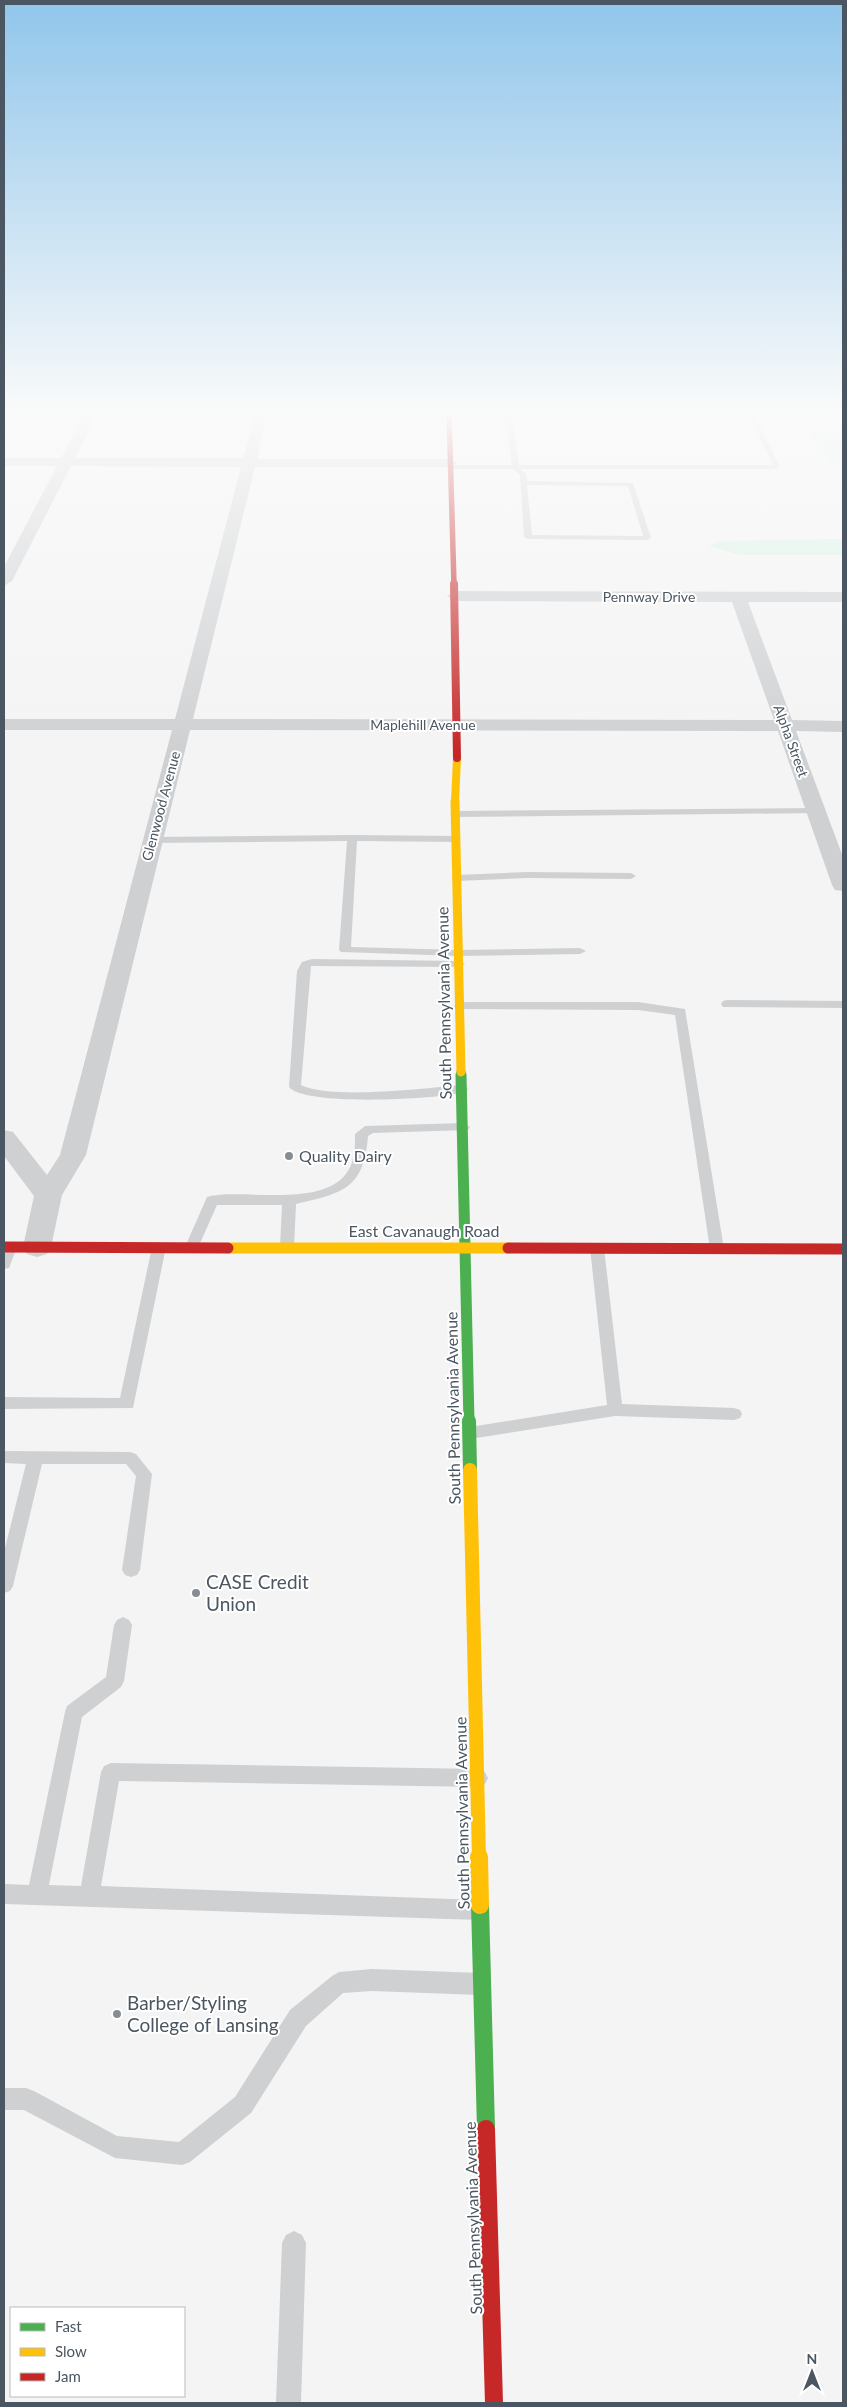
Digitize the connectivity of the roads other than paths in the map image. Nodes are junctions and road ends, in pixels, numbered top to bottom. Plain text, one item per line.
1 (34, 524) edge
2 (232, 524) edge
3 (452, 524) edge
4 (527, 524) edge
5 (643, 524) edge
6 (4, 581) edge
7 (455, 596) junction
8 (738, 597) junction
9 (843, 597) edge
10 (4, 724) edge
11 (182, 724) junction
12 (458, 725) junction
13 (785, 726) junction
14 (843, 726) edge
15 (816, 811) junction
16 (456, 814) junction
17 (352, 838) junction
18 (456, 839) junction
19 (152, 840) junction
20 (631, 876) dead end
21 (457, 878) junction
22 (843, 885) edge
23 (580, 951) dead end
24 (459, 958) junction
25 (727, 1004) dead end
26 (460, 1006) junction
27 (843, 1006) edge
28 (462, 1088) junction
29 (463, 1127) junction
30 (4, 1138) edge
31 (48, 1195) junction
32 (289, 1201) junction
33 (7, 1247) edge
34 (37, 1247) junction
35 (159, 1247) junction
36 (192, 1247) junction
37 (287, 1247) junction
38 (466, 1247) junction
39 (597, 1248) junction
40 (718, 1249) junction
41 (843, 1249) edge
42 (4, 1264) edge
43 (4, 1403) edge
44 (615, 1410) junction
45 (734, 1414) dead end
46 (470, 1433) junction
47 (4, 1457) edge
48 (35, 1458) junction
49 (131, 1570) dead end
50 (4, 1586) edge
51 (124, 1625) dead end
52 (478, 1778) junction
53 (4, 1894) edge
54 (37, 1895) junction
55 (89, 1896) junction
56 (480, 1910) junction
57 (482, 1985) junction
58 (4, 2099) edge
59 (294, 2244) dead end
60 (288, 2403) edge
61 (494, 2403) edge

1 - 6 street
2 - 11 street, Glenwood Avenue
3 - 7 main road, South Pennsylvania Avenue
4 - 5 lane
7 - 8 street, Pennway Drive
7 - 12 main road, South Pennsylvania Avenue
8 - 9 street, Pennway Drive
8 - 13 street, Alpha Street
10 - 11 street, Maplehill Avenue
11 - 12 street, Maplehill Avenue
11 - 19 street, Glenwood Avenue
12 - 13 street, Maplehill Avenue
12 - 16 main road, South Pennsylvania Avenue
13 - 14 street, Maplehill Avenue
13 - 15 street, Alpha Street
15 - 16 lane
15 - 22 street, Alpha Street
16 - 18 main road, South Pennsylvania Avenue
17 - 18 lane
17 - 19 lane
17 - 24 lane
18 - 21 main road, South Pennsylvania Avenue
19 - 31 street, Glenwood Avenue
20 - 21 lane
21 - 24 main road, South Pennsylvania Avenue
23 - 24 lane
24 - 26 main road, South Pennsylvania Avenue
24 - 28 lane
25 - 27 lane
26 - 28 main road, South Pennsylvania Avenue
26 - 40 lane
28 - 29 main road, South Pennsylvania Avenue
29 - 32 lane
29 - 38 main road, South Pennsylvania Avenue
30 - 31 street
31 - 34 street
32 - 36 lane
32 - 37 lane
33 - 34 main road, East Cavanaugh Road
33 - 42 lane
34 - 35 main road, East Cavanaugh Road
35 - 36 main road, East Cavanaugh Road
35 - 43 lane
36 - 37 main road, East Cavanaugh Road
37 - 38 main road, East Cavanaugh Road
38 - 39 main road, East Cavanaugh Road
38 - 46 main road, South Pennsylvania Avenue
39 - 40 main road, East Cavanaugh Road
39 - 44 lane
40 - 41 main road, East Cavanaugh Road
44 - 45 lane
44 - 46 lane
46 - 52 main road, South Pennsylvania Avenue
47 - 48 lane
48 - 49 lane
48 - 50 lane
51 - 54 lane
52 - 55 lane
52 - 56 main road, South Pennsylvania Avenue
53 - 54 lane
54 - 55 lane
55 - 56 lane
56 - 57 main road, South Pennsylvania Avenue
57 - 58 lane
57 - 61 main road, South Pennsylvania Avenue
59 - 60 lane

